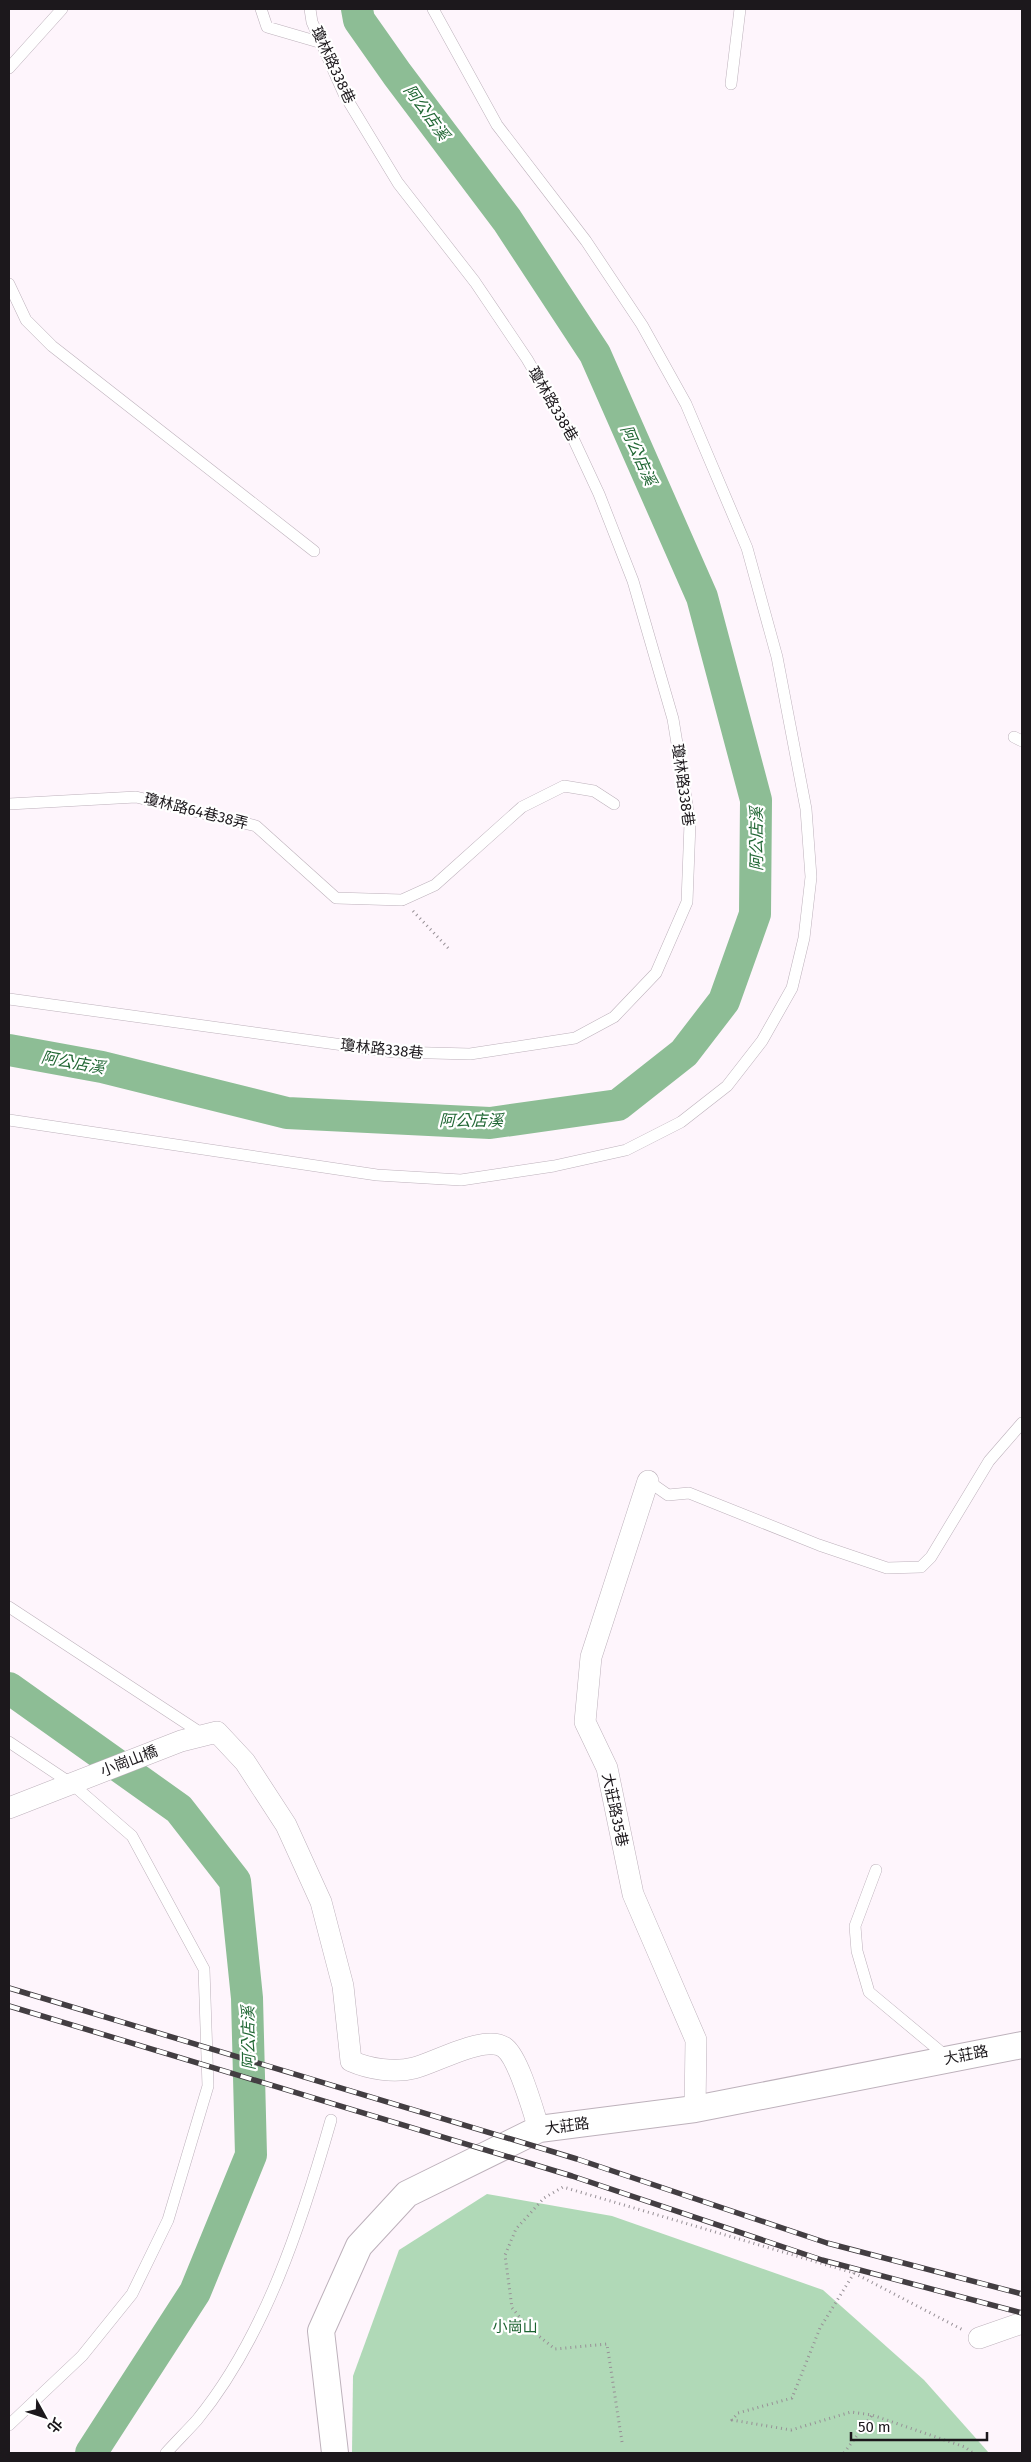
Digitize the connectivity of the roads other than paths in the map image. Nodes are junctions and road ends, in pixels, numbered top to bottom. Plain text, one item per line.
1 (62, 9) edge
2 (261, 9) edge
3 (310, 9) edge
4 (433, 9) edge
5 (740, 9) edge
6 (322, 43) junction
7 (9, 68) edge
8 (731, 84) dead end
9 (9, 284) edge
10 (314, 550) dead end
11 (9, 804) edge
12 (614, 804) dead end
13 (9, 999) edge
14 (9, 1120) edge
15 (1022, 1423) edge
16 (648, 1481) joint
17 (9, 1608) edge
18 (204, 1735) junction
19 (9, 1742) edge
20 (75, 1782) junction
21 (9, 1808) edge
22 (876, 1870) dead end
23 (1022, 2045) edge
24 (949, 2059) junction
25 (695, 2109) junction
26 (332, 2120) dead end
27 (539, 2129) junction
28 (1022, 2323) edge
29 (979, 2338) road end
30 (9, 2425) edge
31 (166, 2453) edge
32 (335, 2453) edge

1 - 7 lane
2 - 6 lane
3 - 6 lane, 瓊林路338巷
4 - 14 lane
5 - 8 lane
6 - 13 lane, 瓊林路338巷
9 - 10 lane
11 - 12 lane, 瓊林路64巷38弄
15 - 16 lane
16 - 25 street, 大莊路35巷
17 - 18 lane
18 - 20 street, 小崗山橋
18 - 27 street
19 - 20 lane
20 - 21 street, 小崗山橋
20 - 30 lane
22 - 24 lane
23 - 24 street, 大莊路
24 - 25 street, 大莊路
25 - 27 street, 大莊路
26 - 31 lane
27 - 32 street, 大莊路
28 - 29 street

